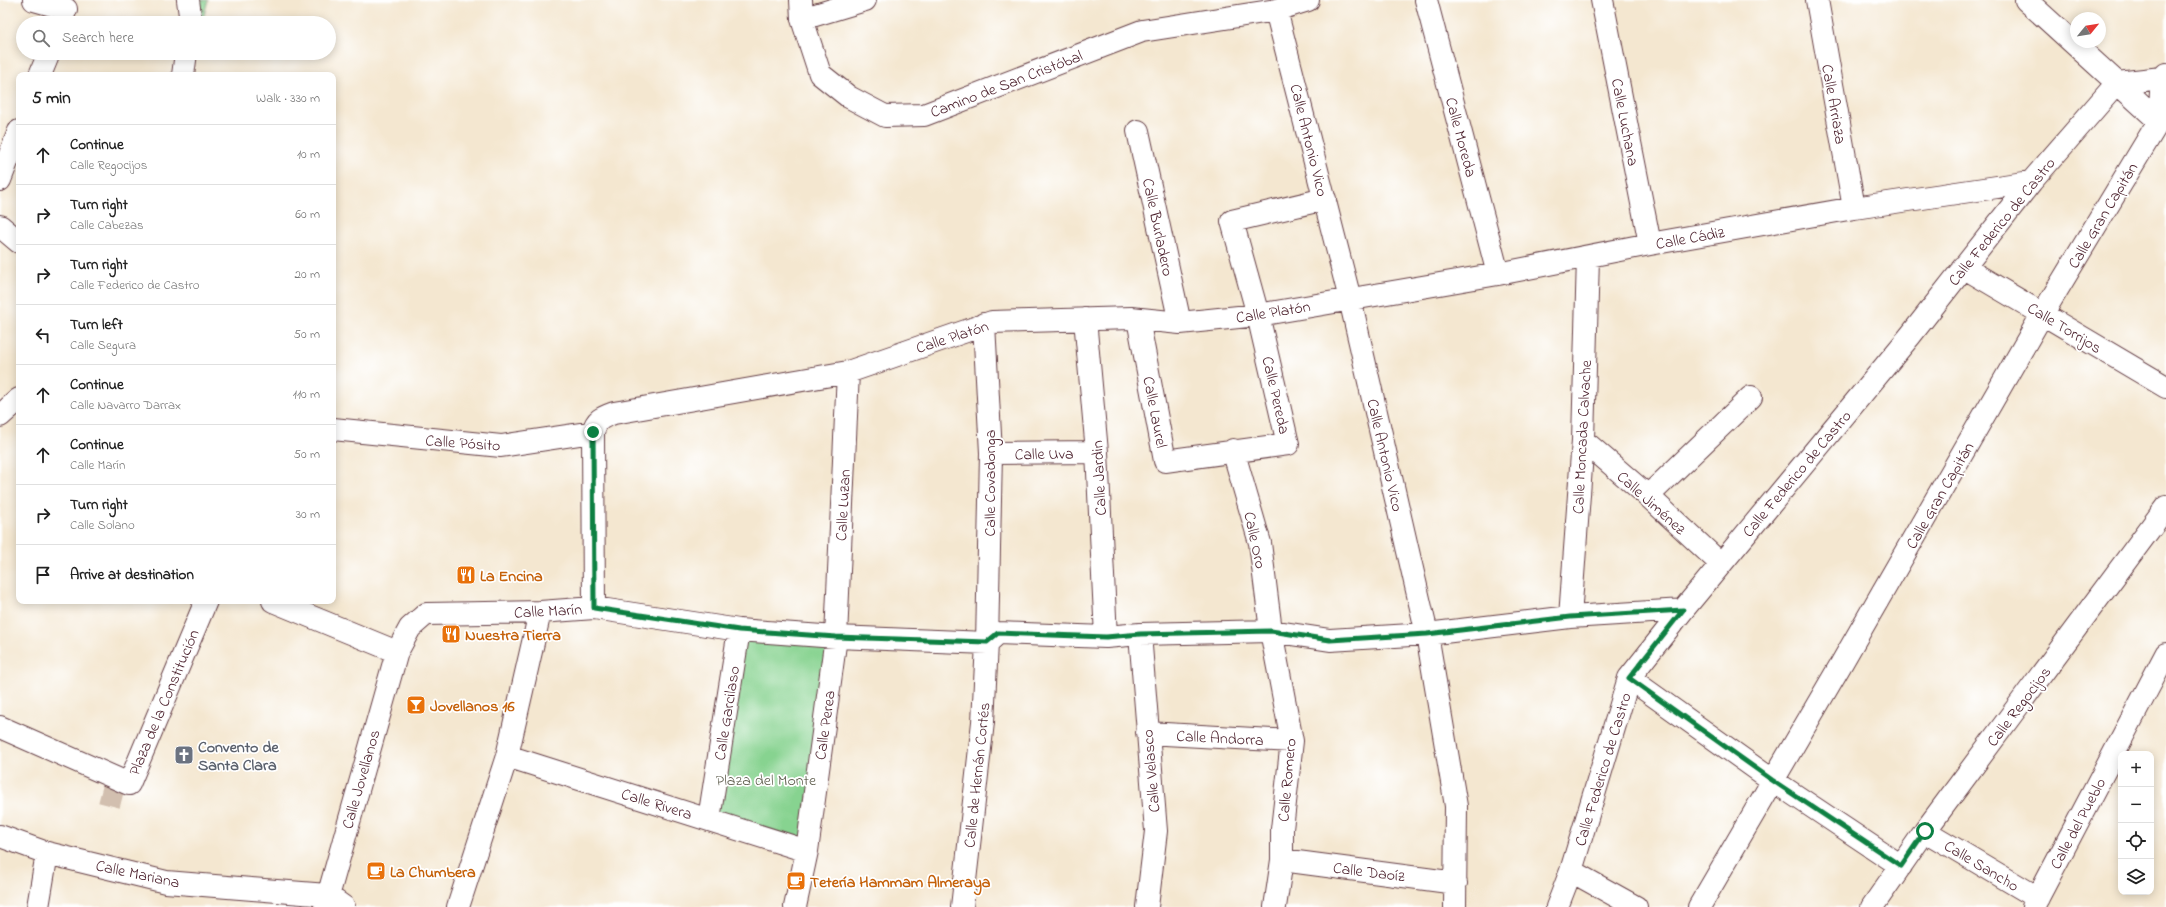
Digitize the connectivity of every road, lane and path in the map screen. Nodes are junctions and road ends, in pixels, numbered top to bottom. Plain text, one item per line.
1 (34, 0) edge
2 (188, 0) edge
3 (865, 0) edge
4 (1308, 0) edge
5 (1426, 0) edge
6 (1602, 0) edge
7 (1816, 0) edge
8 (2026, 0) edge
9 (802, 9) edge
10 (1276, 10) junction
11 (63, 16) edge
12 (190, 16) edge
13 (46, 60) edge
14 (185, 60) edge
15 (41, 72) edge
16 (183, 72) edge
17 (2164, 76) edge
18 (2117, 83) junction
19 (2159, 121) junction
20 (1138, 131) dead end
21 (16, 139) edge
22 (0, 180) edge
23 (2031, 182) junction
24 (1325, 199) junction
25 (1854, 208) junction
26 (1650, 244) junction
27 (1588, 257) junction
28 (1963, 267) junction
29 (1498, 274) junction
30 (1350, 299) junction
31 (2043, 313) junction
32 (1258, 315) junction
33 (1085, 319) junction
34 (1138, 319) junction
35 (1180, 323) junction
36 (984, 324) junction
37 (848, 372) junction
38 (2166, 387) edge
39 (1752, 397) dead end
40 (16, 402) edge
41 (0, 416) edge
42 (336, 429) edge
43 (593, 432) junction
44 (1583, 440) junction
45 (1234, 450) junction
46 (1097, 452) junction
47 (991, 453) junction
48 (1648, 496) junction
49 (2166, 507) edge
50 (1721, 564) junction
51 (205, 604) edge
52 (280, 604) edge
53 (594, 608) junction
54 (1683, 610) junction
55 (540, 612) junction
56 (1570, 617) junction
57 (739, 630) junction
58 (1271, 631) junction
59 (1140, 634) junction
60 (1427, 634) junction
61 (836, 637) junction
62 (1106, 637) junction
63 (987, 642) junction
64 (397, 652) junction
65 (2166, 654) edge
66 (1629, 678) junction
67 (0, 727) edge
68 (1147, 733) junction
69 (1292, 741) junction
70 (507, 756) junction
71 (1772, 780) junction
72 (708, 819) junction
73 (1925, 831) junction
74 (0, 836) edge
75 (807, 851) junction
76 (47, 853) junction
77 (1282, 860) junction
78 (1901, 866) junction
79 (1571, 871) junction
80 (1456, 883) junction
81 (2035, 902) edge
82 (332, 903) edge
83 (38, 907) edge
84 (458, 907) edge
85 (795, 907) edge
86 (962, 907) edge
87 (1147, 907) edge
88 (1275, 907) edge
89 (1455, 907) edge
90 (1557, 907) edge
91 (1636, 907) edge
92 (1699, 907) edge
93 (1872, 907) edge

1 - 11 street
2 - 12 street
3 - 9 street
4 - 10 street, Camino de San Cristóbal
5 - 29 street, Calle Moreda
6 - 26 street, Calle Luchana
7 - 25 street, Calle Arriaza
8 - 18 street
9 - 10 street, Camino de San Cristóbal
10 - 24 street, Calle Antonio Vico
13 - 15 street
14 - 16 street
17 - 18 street, Calle Gran Capitán
17 - 19 street, Calle Gran Capitán
18 - 19 street
18 - 23 street, Calle Federico de Castro
19 - 31 street, Calle Gran Capitán
20 - 35 street, Calle Burladero
21 - 22 street
23 - 25 street, Calle Cádiz
23 - 28 street, Calle Federico de Castro
24 - 30 street, Calle Antonio Vico
24 - 32 street
25 - 26 street, Calle Cádiz
26 - 27 street, Calle Cádiz
27 - 29 street, Calle Cádiz
27 - 44 street, Calle Moncada Calvache
28 - 31 street, Calle Torrijos
28 - 50 street, Calle Federico de Castro
29 - 30 street, Calle Cádiz
30 - 32 street, Calle Platón
30 - 60 street, Calle Antonio Vico
31 - 38 street, Calle Torrijos
31 - 71 street, Calle Gran Capitán
32 - 35 street, Calle Platón
32 - 45 street, Calle Pereda
33 - 34 street, Calle Platón
33 - 36 street, Calle Platón
33 - 46 street, Calle Jardin
34 - 35 street, Calle Platón
34 - 45 street, Calle Laurel
36 - 37 street, Calle Platón
36 - 47 street, Calle Covadonga
37 - 43 street, Calle Platón
37 - 61 street, Calle Luzan
39 - 48 street
40 - 41 street
42 - 43 street, Calle Pósito
43 - 53 street
44 - 48 street, Calle Jiménez
44 - 56 street, Calle Moncada Calvache
45 - 58 street, Calle Oro
46 - 47 street, Calle Uva
46 - 62 street, Calle Jardin
47 - 63 street, Calle Covadonga
48 - 50 street, Calle Jiménez
49 - 73 street, Calle Regocijos
50 - 54 street, Calle Federico de Castro
51 - 67 street, Plaza de la Constitución
52 - 64 street
53 - 55 street, Calle Marín
53 - 57 street, Calle Marín
54 - 56 street
54 - 66 street, Calle Federico de Castro
55 - 64 street, Calle Marín
55 - 70 street
56 - 60 street
57 - 61 street, Calle Marín
57 - 72 street, Calle Garcilaso
58 - 59 street
58 - 60 street
58 - 69 street, Calle Romero
59 - 62 street
59 - 68 street, Calle Velasco
60 - 80 street, Calle Antonio Vico
61 - 63 street, Calle Marín
61 - 75 street, Calle Perea
62 - 63 street
63 - 86 street, Calle de Hernán Cortés
64 - 82 street, Calle Jovellanos
65 - 81 street, Calle del Pueblo
66 - 71 street
66 - 79 street, Calle Federico de Castro
68 - 69 street, Calle Andorra
68 - 87 street, Calle Velasco
69 - 77 street, Calle Romero
70 - 72 street, Calle Rivera
70 - 84 street
71 - 78 street
71 - 92 street, Calle Gran Capitán
72 - 75 street, Calle Rivera
73 - 78 street, Calle Regocijos
73 - 81 street, Calle Sancho
74 - 76 street, Calle Mariana
75 - 85 street, Calle Perea
76 - 82 street, Calle Mariana
76 - 83 street
77 - 80 street, Calle Daoíz
77 - 88 street, Calle Romero
78 - 93 street, Calle Regocijos
79 - 90 street, Calle Federico de Castro
79 - 91 street
80 - 89 street, Calle Antonio Vico

